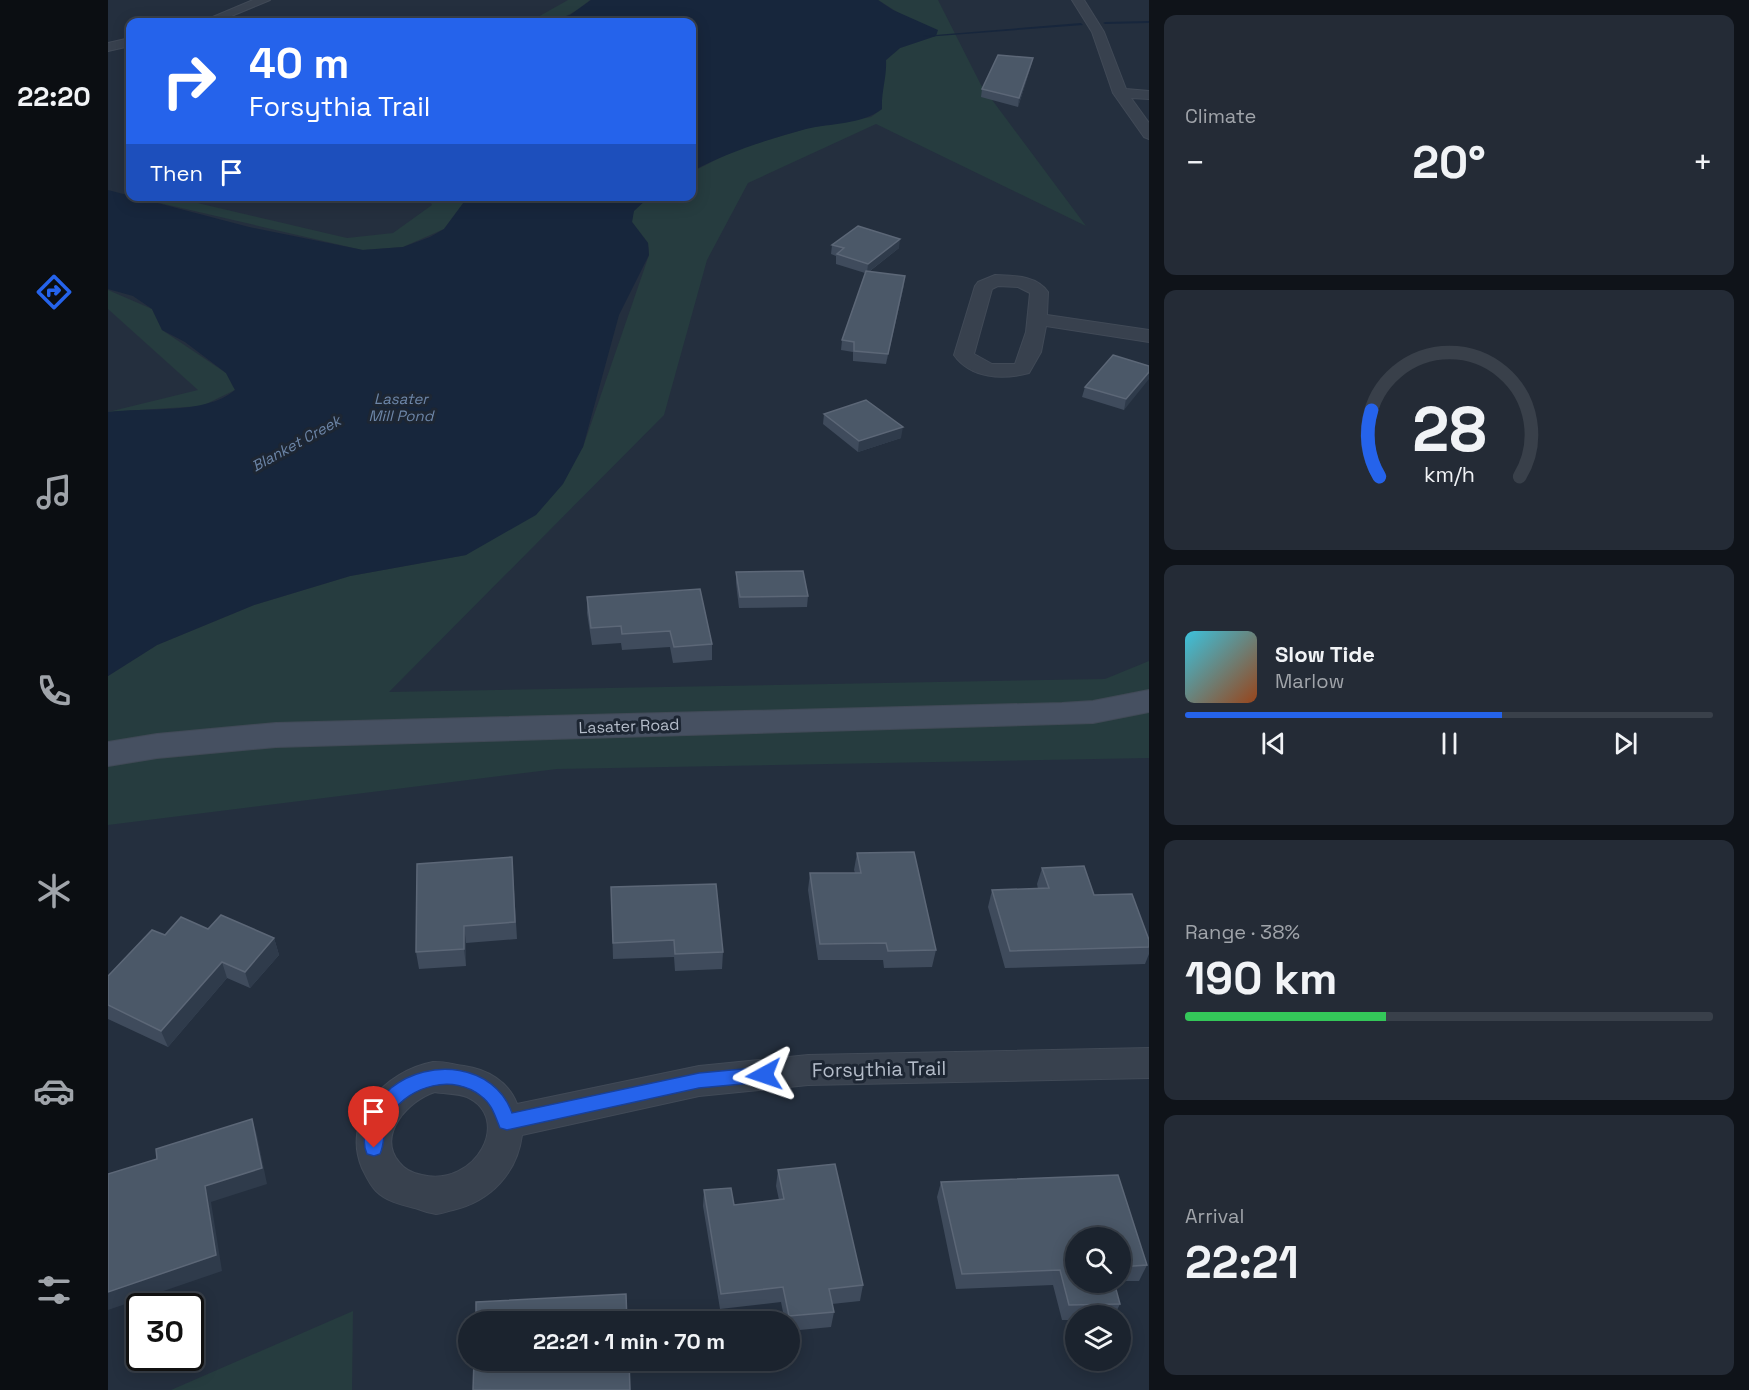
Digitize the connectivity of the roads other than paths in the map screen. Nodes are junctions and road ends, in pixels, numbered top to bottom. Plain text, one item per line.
1 (239, 0) edge
2 (1078, 0) edge
3 (260, 2) edge
4 (218, 18) edge
5 (126, 43) edge
6 (108, 47) edge
7 (1120, 93) junction
8 (1149, 95) edge
9 (1149, 134) edge
10 (1038, 319) junction
11 (1149, 336) edge
12 (1149, 701) edge
13 (108, 754) edge
14 (1149, 1064) edge
15 (507, 1122) dead end

1 - 3 street
2 - 7 street
3 - 4 street
5 - 6 street
7 - 8 street
7 - 9 street
10 - 10 street
10 - 11 street
12 - 13 street, Lasater Road
14 - 15 street, Forsythia Trail

